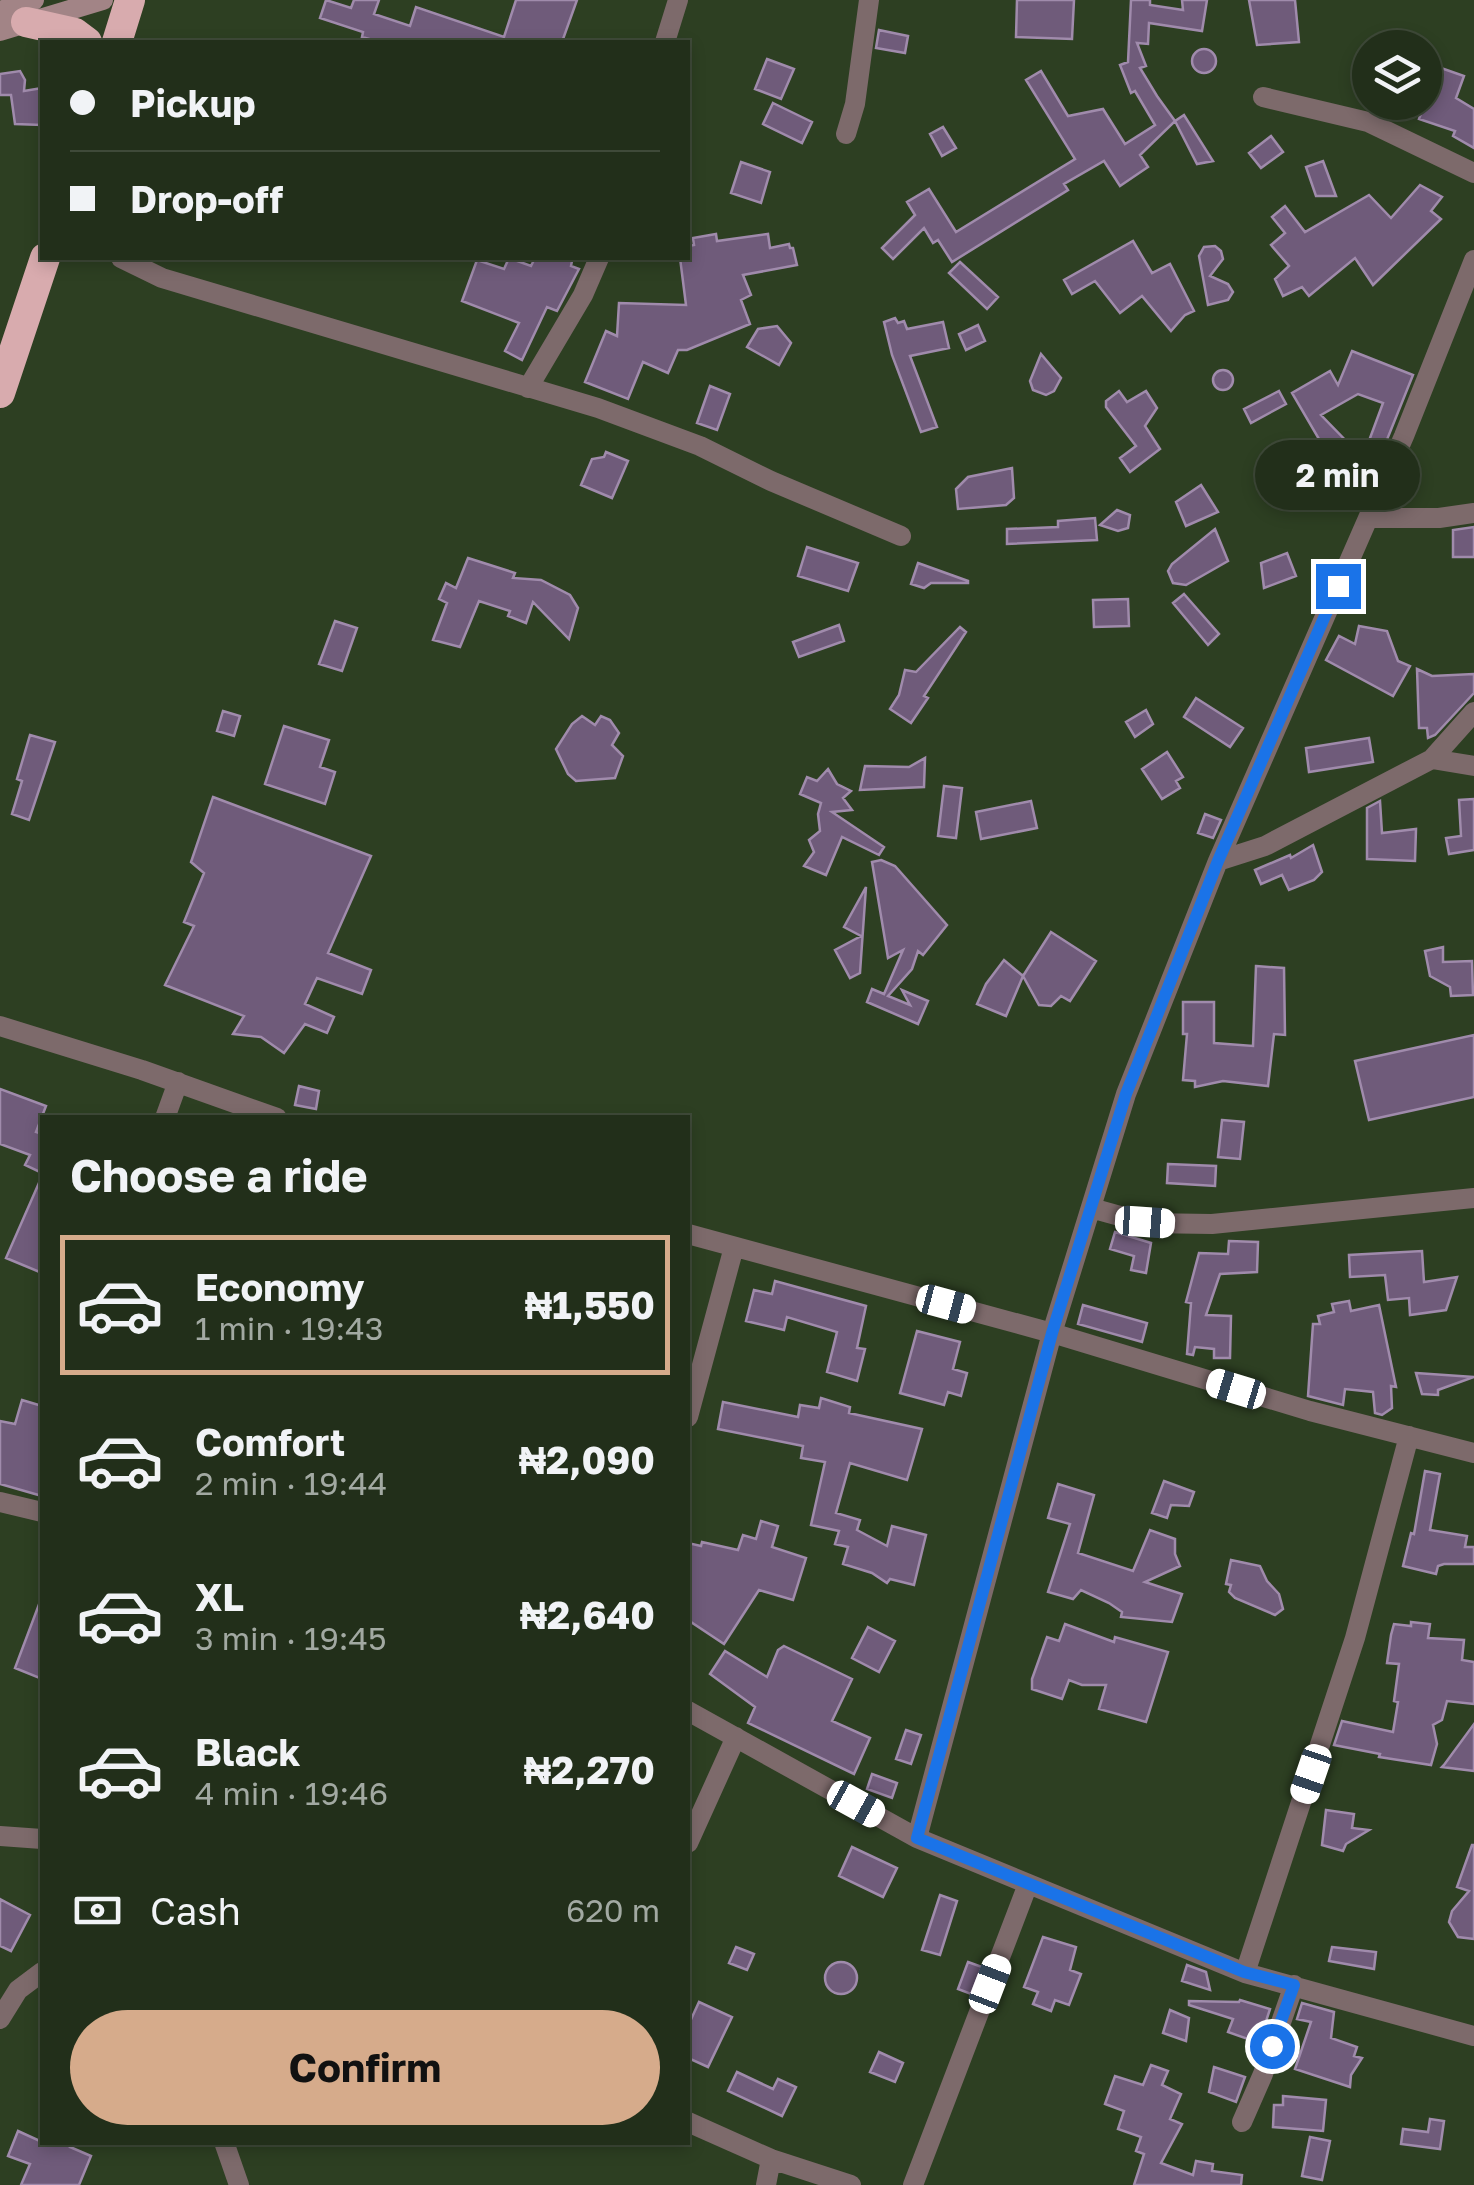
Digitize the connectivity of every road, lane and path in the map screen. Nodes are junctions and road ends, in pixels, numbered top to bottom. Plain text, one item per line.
1 (103, 0) edge
2 (130, 0) edge
3 (678, 0) edge
4 (869, 0) edge
5 (16, 12) edge
6 (84, 40) edge
7 (118, 40) edge
8 (667, 40) edge
9 (1263, 97) dead end
10 (846, 134) dead end
11 (1474, 174) edge
12 (44, 260) edge
13 (125, 260) edge
14 (599, 260) edge
15 (1472, 270) edge
16 (528, 388) junction
17 (0, 392) edge
18 (1474, 513) edge
19 (1368, 518) junction
20 (901, 536) dead end
21 (1474, 712) edge
22 (1432, 759) junction
23 (1474, 766) edge
24 (1218, 861) junction
25 (0, 1026) edge
26 (178, 1082) junction
27 (166, 1115) edge
28 (270, 1115) edge
29 (1474, 1198) edge
30 (1091, 1208) junction
31 (690, 1235) edge
32 (734, 1247) junction
33 (1052, 1333) junction
34 (690, 1410) edge
35 (1409, 1436) junction
36 (1474, 1453) edge
37 (0, 1502) edge
38 (40, 1512) edge
39 (690, 1712) edge
40 (736, 1737) junction
41 (0, 1836) edge
42 (917, 1838) junction
43 (40, 1839) edge
44 (690, 1839) edge
45 (1028, 1884) junction
46 (1244, 1972) junction
47 (40, 1974) edge
48 (1294, 1985) junction
49 (0, 2019) edge
50 (1474, 2036) edge
51 (1242, 2122) dead end
52 (690, 2123) edge
53 (225, 2145) edge
54 (772, 2159) junction
55 (239, 2185) edge
56 (766, 2185) edge
57 (851, 2185) edge
58 (913, 2185) edge

1 - 5 street
2 - 7 highway
3 - 8 street
4 - 10 street
5 - 6 highway
9 - 11 street
12 - 17 highway
13 - 16 street
14 - 16 street
15 - 19 street
16 - 20 street
18 - 19 street
19 - 24 street
21 - 22 street
22 - 23 street
22 - 24 street
24 - 30 street
25 - 26 street
26 - 27 street
26 - 28 street
29 - 30 street
30 - 33 street
31 - 32 street
32 - 33 street
32 - 34 street
33 - 35 street
33 - 42 street
35 - 36 street
35 - 46 street
37 - 38 street
39 - 40 street
40 - 42 street
40 - 44 street
41 - 43 street
42 - 45 street
45 - 46 street
45 - 58 street
46 - 48 street
47 - 49 street
48 - 50 street
48 - 51 street
52 - 54 street
53 - 55 street
54 - 56 street
54 - 57 street

